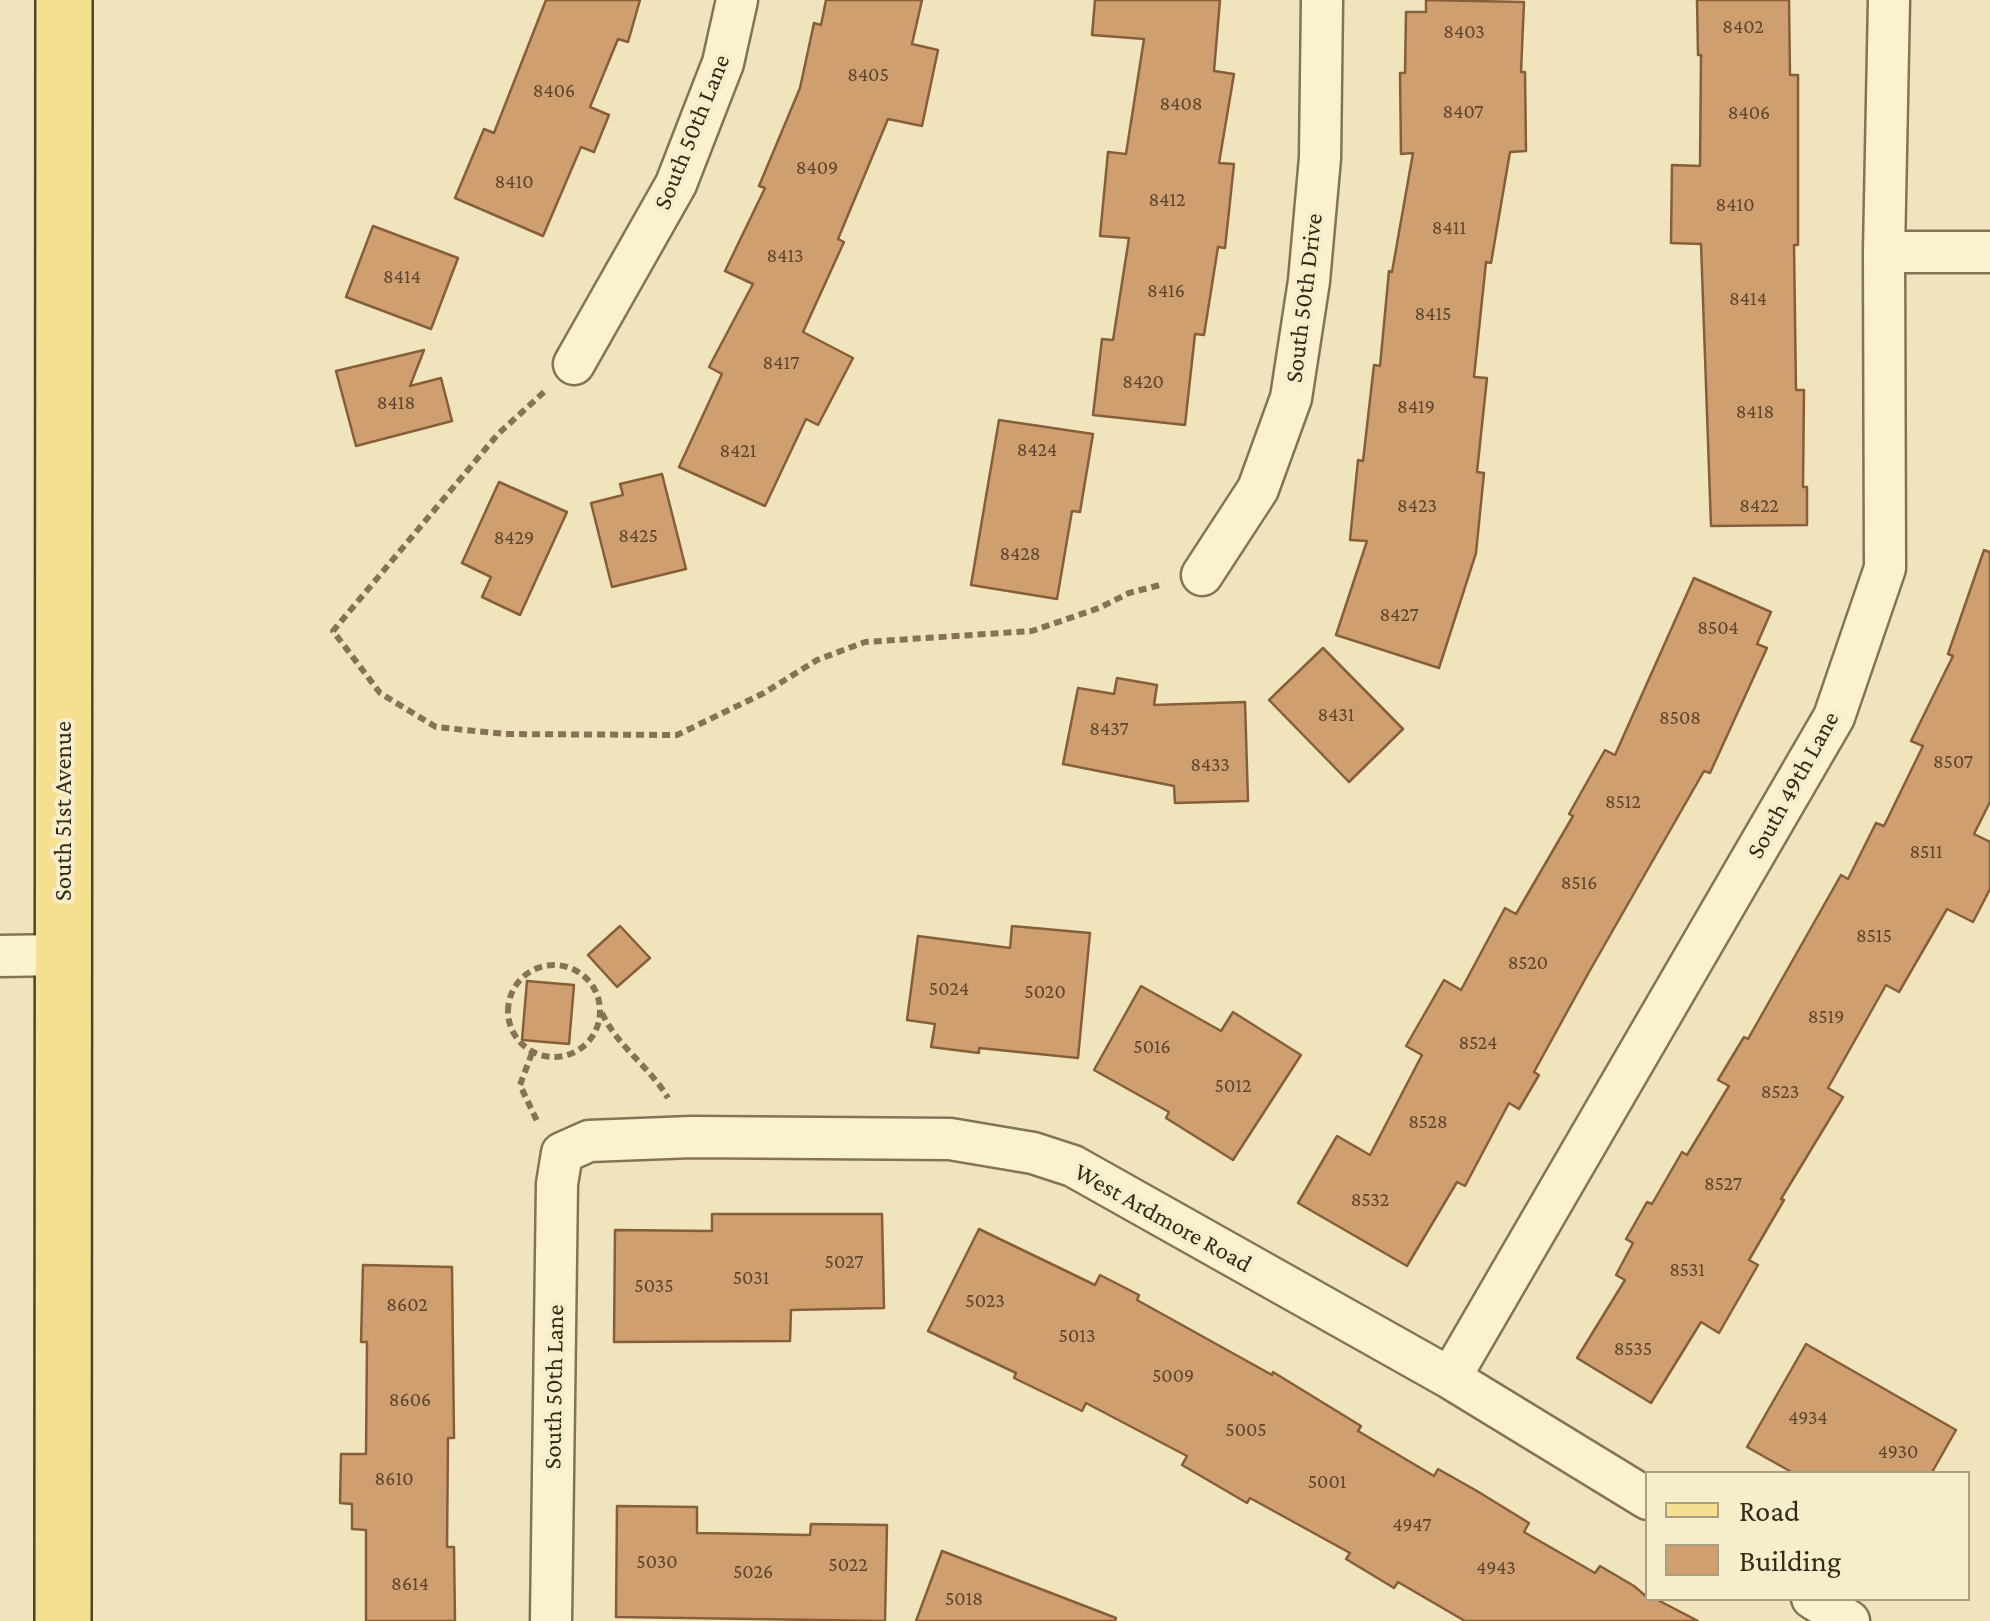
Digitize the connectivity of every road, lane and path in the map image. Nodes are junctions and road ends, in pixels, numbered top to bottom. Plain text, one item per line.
1 (64, 0) edge
2 (737, 0) edge
3 (1322, 0) edge
4 (1890, 0) edge
5 (1884, 252) junction
6 (1990, 252) edge
7 (574, 364) joint
8 (1202, 574) joint
9 (62, 955) junction
10 (0, 956) edge
11 (600, 1008) junction
12 (532, 1053) junction
13 (692, 1137) junction
14 (562, 1153) junction
15 (1450, 1378) junction
16 (1645, 1496) edge
17 (1817, 1601) edge
18 (63, 1621) edge
19 (552, 1621) edge
20 (1849, 1621) edge

1 - 9 main road, South 51st Avenue
2 - 7 street, South 50th Lane
3 - 8 street, South 50th Drive
4 - 5 street, South 49th Lane
5 - 6 street
5 - 15 street, South 49th Lane
7 - 8 path
9 - 10 street
9 - 18 main road, South 51st Avenue
11 - 12 path
11 - 12 path
11 - 13 path
12 - 14 path
13 - 14 street, West Ardmore Road
13 - 15 street, West Ardmore Road
14 - 19 street, South 50th Lane
15 - 16 street, West Ardmore Road
17 - 20 street

